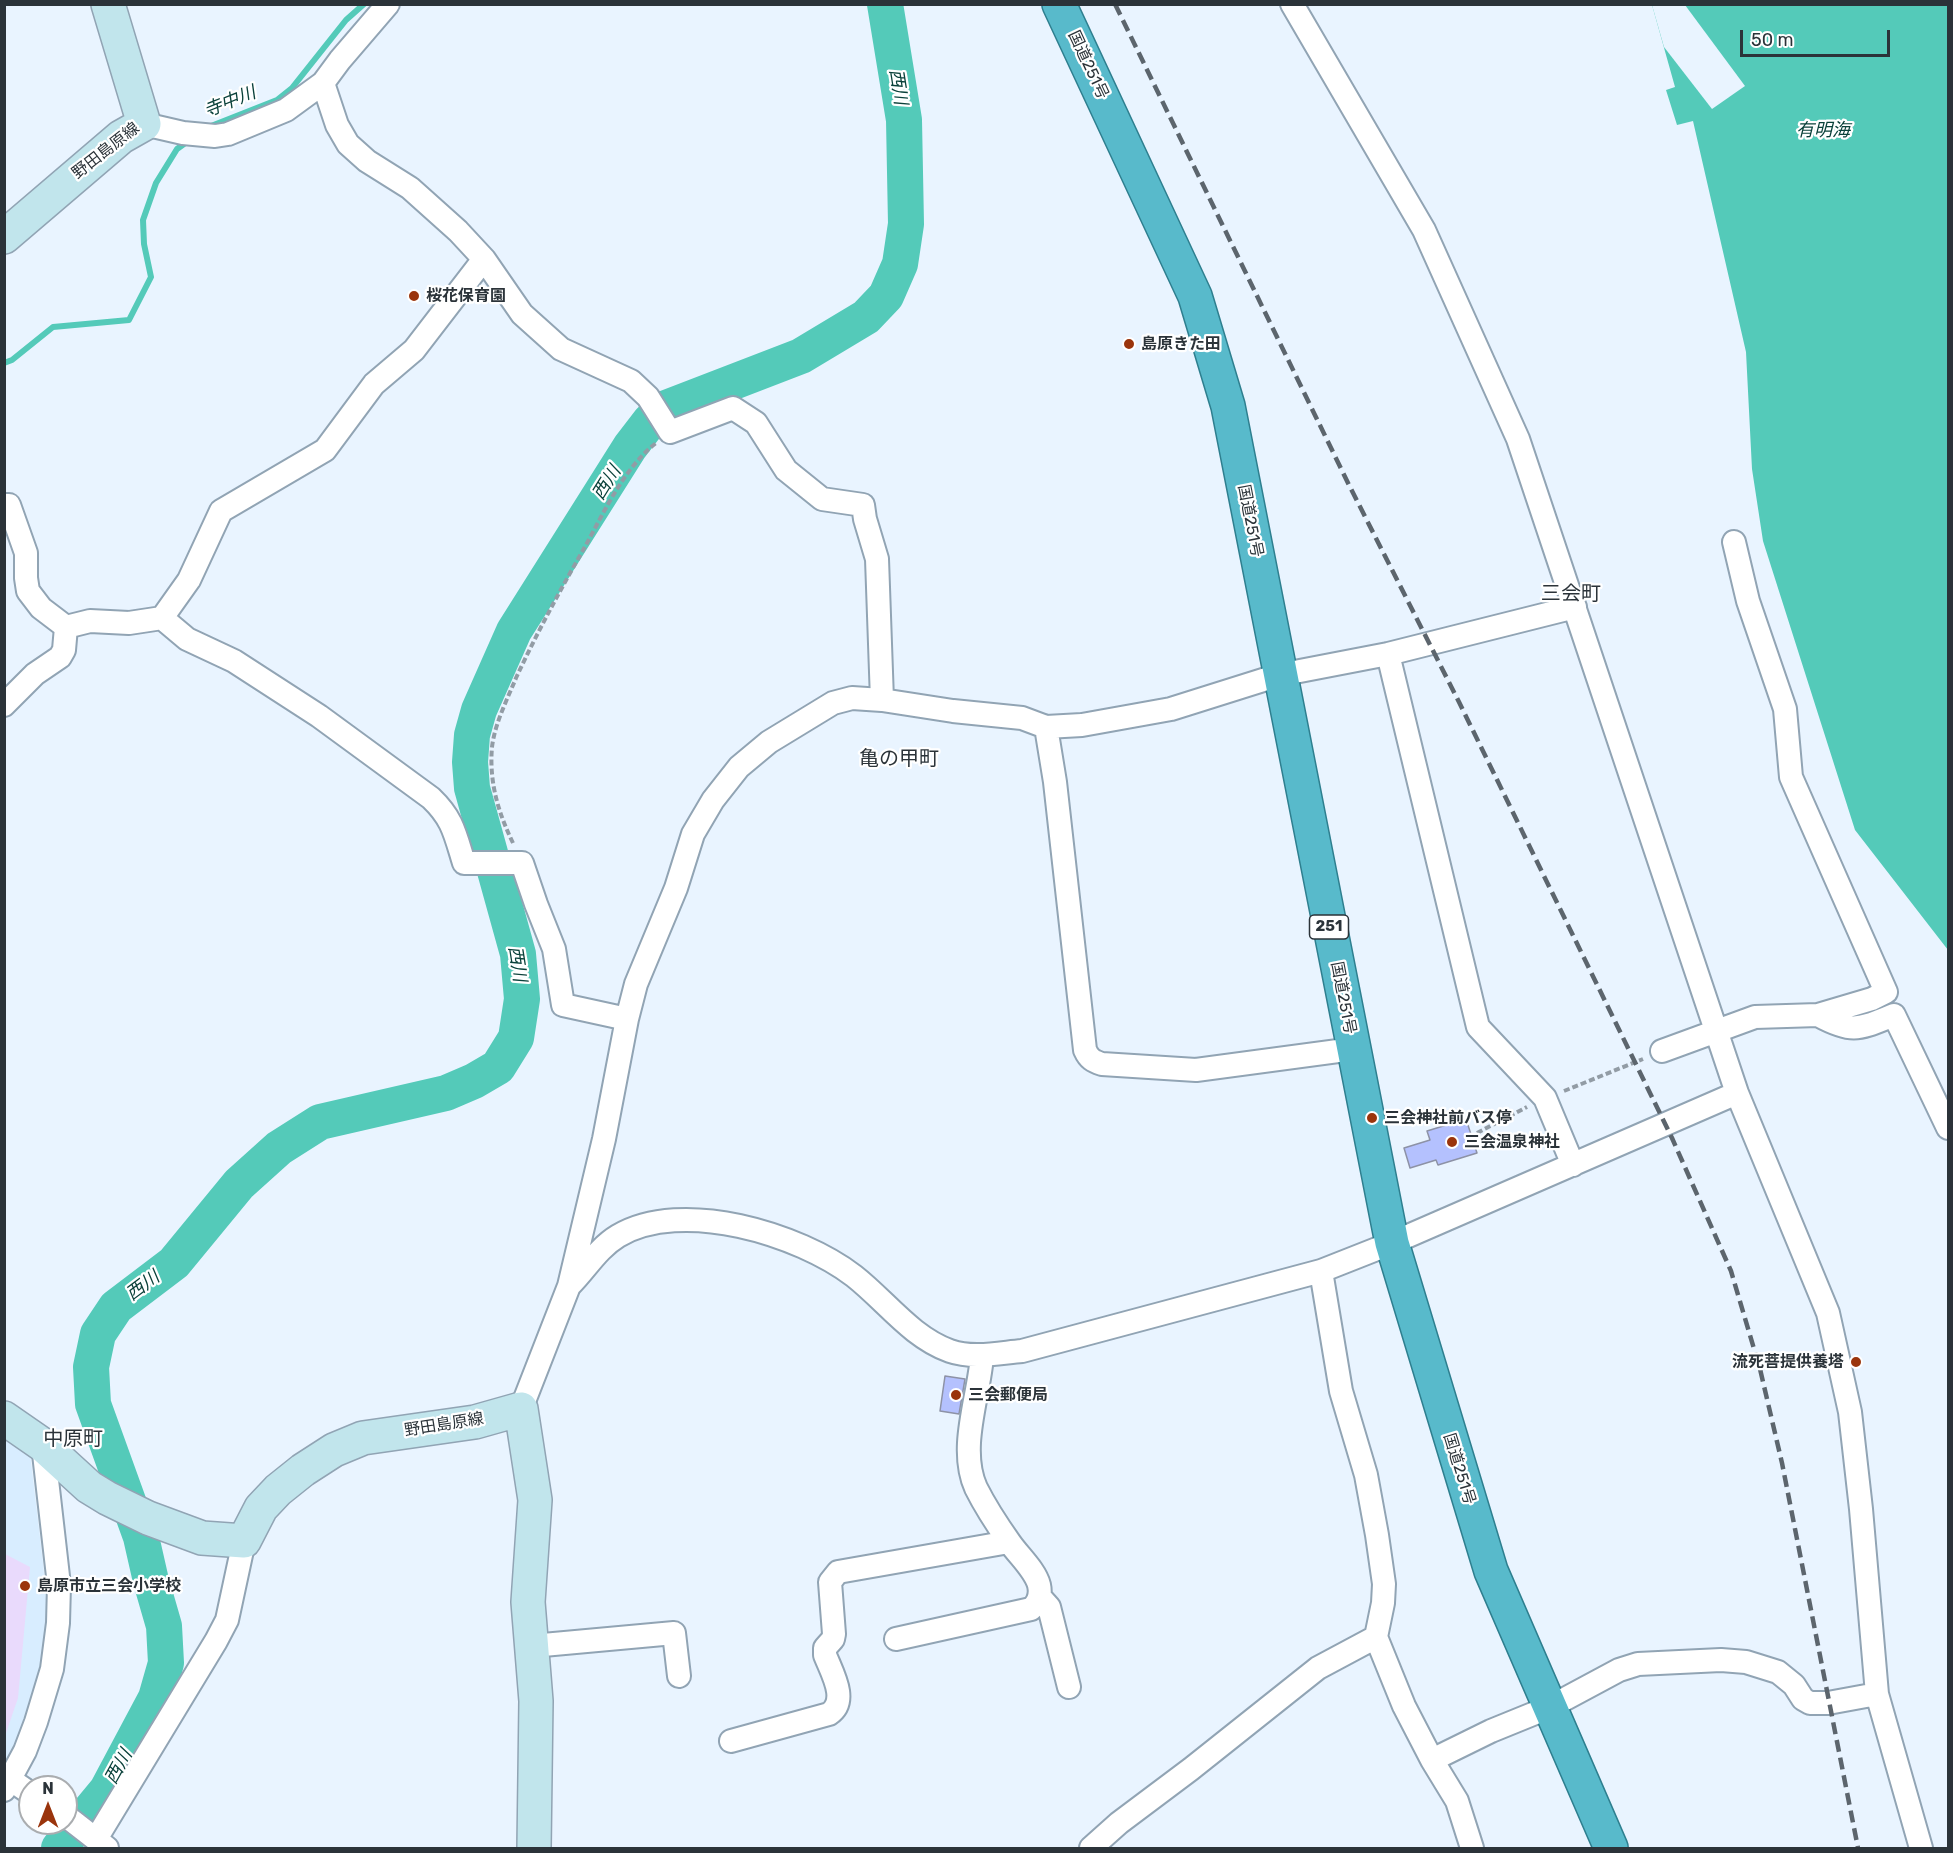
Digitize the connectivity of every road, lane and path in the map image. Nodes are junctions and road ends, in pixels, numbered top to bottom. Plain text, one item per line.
1 (108, 4) edge
2 (388, 4) edge
3 (1059, 4) edge
4 (1292, 4) edge
5 (323, 83) junction
6 (144, 124) junction
7 (5, 237) edge
8 (484, 259) junction
9 (668, 430) junction
10 (4, 505) edge
11 (1734, 542) dead end
12 (1575, 607) junction
13 (162, 618) junction
14 (66, 627) junction
15 (1388, 654) junction
16 (1279, 675) junction
17 (882, 700) junction
18 (4, 705) edge
19 (1046, 727) junction
20 (519, 863) junction
21 (1818, 1015) junction
22 (627, 1020) junction
23 (1716, 1030) junction
24 (1353, 1049) junction
25 (1662, 1051) joint
26 (1737, 1093) junction
27 (1545, 1098) junction
28 (1523, 1110) dead end
29 (1948, 1128) edge
30 (1477, 1133) dead end
31 (1573, 1165) junction
32 (1392, 1243) junction
33 (1321, 1271) junction
34 (569, 1286) junction
35 (982, 1356) junction
36 (521, 1409) junction
37 (4, 1418) edge
38 (43, 1445) junction
39 (244, 1541) junction
40 (1009, 1542) junction
41 (1040, 1597) junction
42 (1376, 1637) junction
43 (896, 1639) dead end
44 (532, 1646) junction
45 (679, 1676) dead end
46 (1069, 1687) dead end
47 (1877, 1694) junction
48 (1550, 1707) junction
49 (731, 1741) dead end
50 (1432, 1760) junction
51 (8, 1785) edge
52 (78, 1825) edge
53 (97, 1839) edge
54 (534, 1848) edge
55 (1091, 1848) edge
56 (1472, 1848) edge
57 (1611, 1848) edge
58 (1920, 1848) edge

1 - 6 main road, 野田島原線
2 - 5 street
3 - 16 highway, 国道251号 / 251
4 - 12 street
5 - 6 street
5 - 8 street
6 - 7 main road, 野田島原線
8 - 9 street
8 - 13 street
9 - 17 street
9 - 20 path
10 - 14 street
11 - 21 street
12 - 15 street
12 - 23 street
13 - 14 street
13 - 20 street
14 - 18 street
15 - 16 street
15 - 27 street
16 - 19 street
16 - 24 highway, 国道251号 / 251
17 - 19 street
17 - 22 street
19 - 24 street
20 - 22 street
21 - 23 street
21 - 29 street
22 - 34 street
23 - 25 street
23 - 26 street
24 - 32 highway, 国道251号 / 251
25 - 27 path
26 - 31 street
26 - 47 street
27 - 31 street
28 - 30 path
31 - 32 street
32 - 33 street
32 - 48 highway, 国道251号 / 251
33 - 35 street
33 - 42 street
34 - 35 street
34 - 36 street
35 - 40 street
36 - 39 main road, 野田島原線
36 - 44 main road
37 - 38 main road
38 - 39 main road
38 - 51 street
39 - 53 street
40 - 41 street
40 - 49 street
41 - 43 street
41 - 46 street
42 - 50 street
42 - 55 street
44 - 45 street
44 - 54 main road
47 - 48 street
47 - 58 street
48 - 50 street
48 - 57 highway, 国道251号 / 251
50 - 56 street
52 - 53 street

